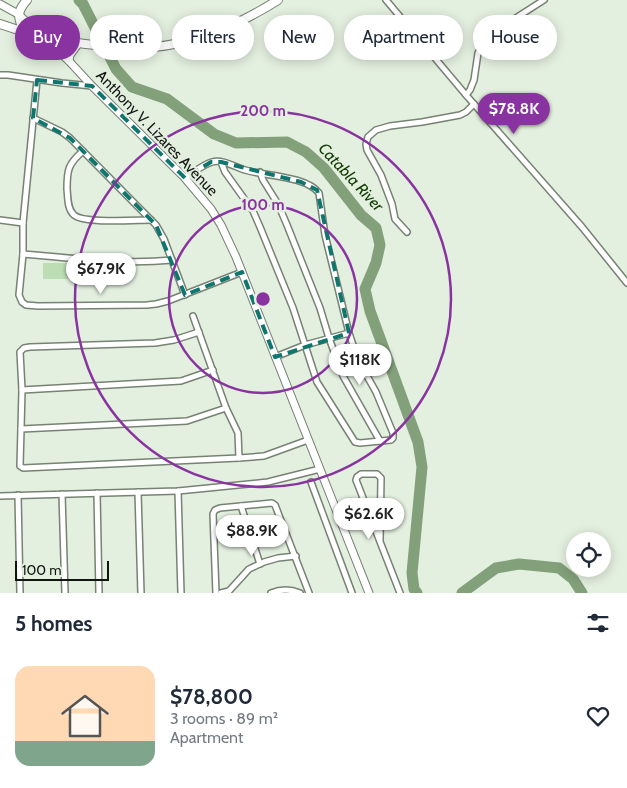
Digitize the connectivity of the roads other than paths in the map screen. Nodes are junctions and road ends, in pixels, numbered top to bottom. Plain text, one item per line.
1 (27, 0) edge
2 (278, 0) edge
3 (386, 0) edge
4 (544, 0) edge
5 (0, 4) edge
6 (18, 14) joint
7 (0, 24) edge
8 (15, 29) edge
9 (80, 44) edge
10 (69, 61) edge
11 (0, 76) edge
12 (37, 80) junction
13 (92, 86) junction
14 (466, 95) junction
15 (474, 104) junction
16 (33, 118) junction
17 (83, 151) junction
18 (221, 162) junction
19 (260, 172) junction
20 (185, 178) junction
21 (0, 220) edge
22 (151, 220) junction
23 (23, 223) junction
24 (407, 232) dead end
25 (23, 254) junction
26 (172, 260) junction
27 (242, 272) junction
28 (627, 284) edge
29 (185, 295) junction
30 (193, 316) dead end
31 (199, 332) junction
32 (349, 333) junction
33 (329, 338) junction
34 (305, 345) junction
35 (275, 357) junction
36 (213, 370) junction
37 (22, 390) junction
38 (226, 408) junction
39 (21, 429) junction
40 (308, 440) junction
41 (380, 441) junction
42 (239, 458) junction
43 (320, 469) junction
44 (311, 482) dead end
45 (178, 491) junction
46 (138, 492) junction
47 (97, 493) junction
48 (62, 494) junction
49 (18, 495) junction
50 (0, 496) edge
51 (241, 506) junction
52 (380, 541) junction
53 (296, 556) junction
54 (260, 564) junction
55 (218, 592) edge
56 (20, 593) edge
57 (65, 593) edge
58 (99, 593) edge
59 (140, 593) edge
60 (181, 593) edge
61 (271, 593) edge
62 (300, 593) edge
63 (309, 593) edge
64 (352, 593) edge
65 (369, 593) edge
66 (400, 593) edge

1 - 6 main road
2 - 9 main road
3 - 14 street
4 - 14 street
5 - 6 main road, Anthony V. Lizares Avenue
7 - 8 main road
10 - 13 main road, Anthony V. Lizares Avenue
11 - 12 street
12 - 13 street
12 - 16 street
13 - 20 main road, Anthony V. Lizares Avenue
14 - 15 street
15 - 24 street
15 - 28 street
16 - 17 street
16 - 23 street
17 - 22 street
17 - 22 street
18 - 19 street
18 - 20 street
18 - 34 street
19 - 32 street
19 - 33 street
20 - 27 main road, Anthony V. Lizares Avenue
21 - 23 street
22 - 26 street
23 - 25 street
25 - 26 street
25 - 29 street
26 - 29 street
27 - 29 street
27 - 35 main road, Anthony V. Lizares Avenue
30 - 31 street
31 - 36 street
31 - 37 street
32 - 33 street
32 - 41 street
33 - 34 street
33 - 41 street
34 - 35 street
34 - 41 street
35 - 40 main road, Anthony V. Lizares Avenue
36 - 37 street
36 - 38 street
37 - 39 street
38 - 39 street
38 - 42 street
39 - 42 street
40 - 42 street
40 - 43 main road, Anthony V. Lizares Avenue
43 - 45 street
43 - 65 main road, Anthony V. Lizares Avenue
44 - 64 street
45 - 46 street
45 - 60 street
46 - 47 street
46 - 59 street
47 - 48 street
47 - 58 street
48 - 49 street
48 - 57 street
49 - 50 street
49 - 56 street
51 - 53 street
51 - 54 street
51 - 55 street
52 - 52 street
52 - 66 street
53 - 54 street
53 - 63 street
54 - 55 street
61 - 62 street

